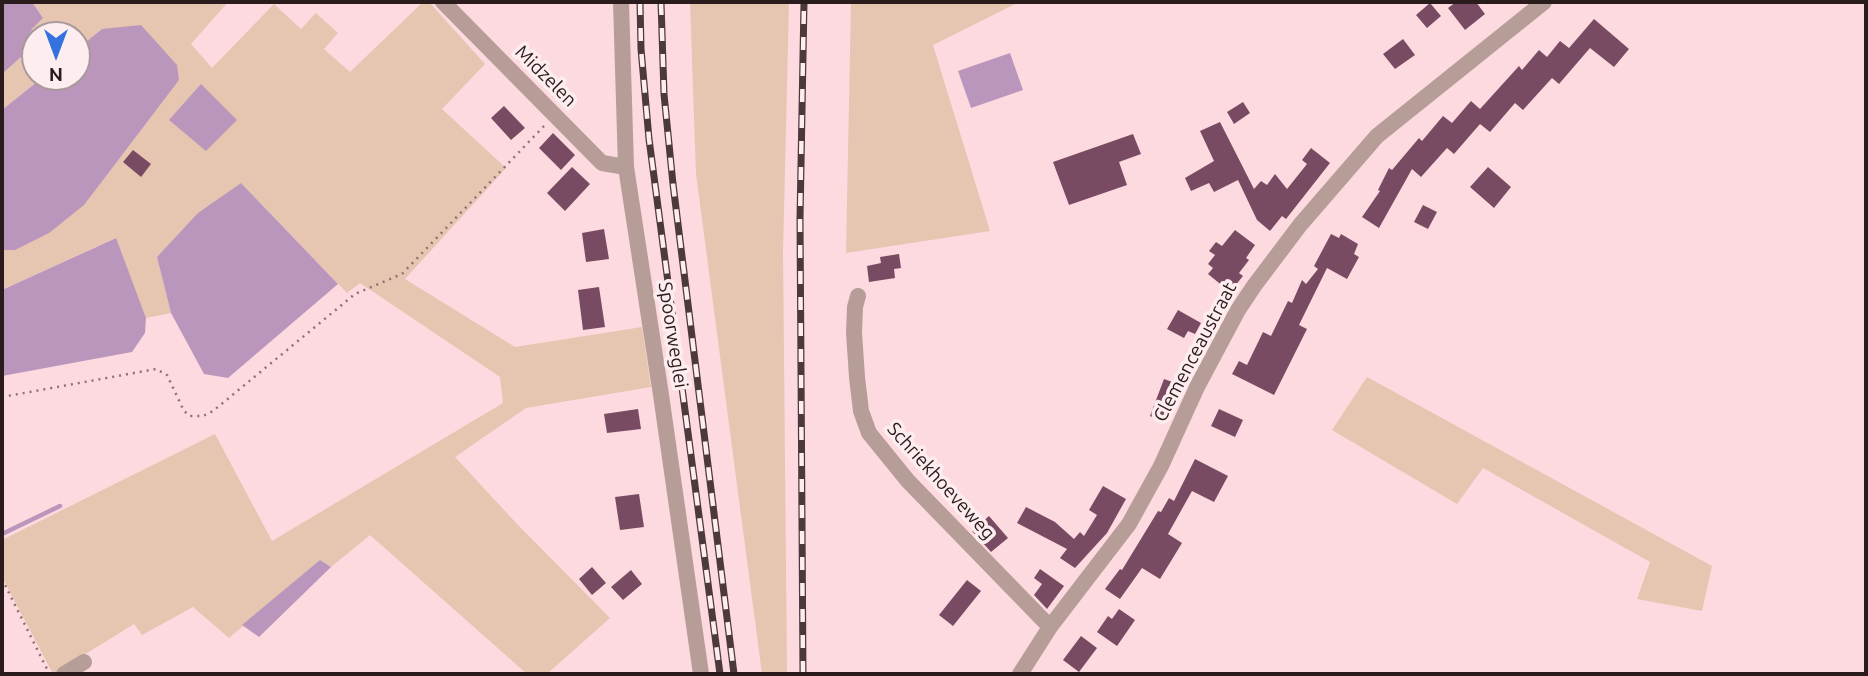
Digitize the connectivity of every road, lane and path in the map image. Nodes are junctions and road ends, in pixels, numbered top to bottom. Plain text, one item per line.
1 (443, 2) edge
2 (621, 2) edge
3 (1544, 2) edge
4 (554, 114) junction
5 (626, 167) junction
6 (858, 296) dead end
7 (2, 397) edge
8 (2, 579) edge
9 (1050, 627) junction
10 (84, 662) dead end
11 (50, 674) edge
12 (64, 674) edge
13 (701, 674) edge
14 (1020, 674) edge

1 - 4 street, Midzelen
2 - 5 street, Spoorweglei
3 - 9 street, Clemenceaustraat
4 - 5 street, Midzelen
4 - 7 path
5 - 13 street, Spoorweglei
6 - 9 street, Schriekhoeveweg
8 - 11 path
9 - 14 street, Clemenceaustraat
10 - 12 street

